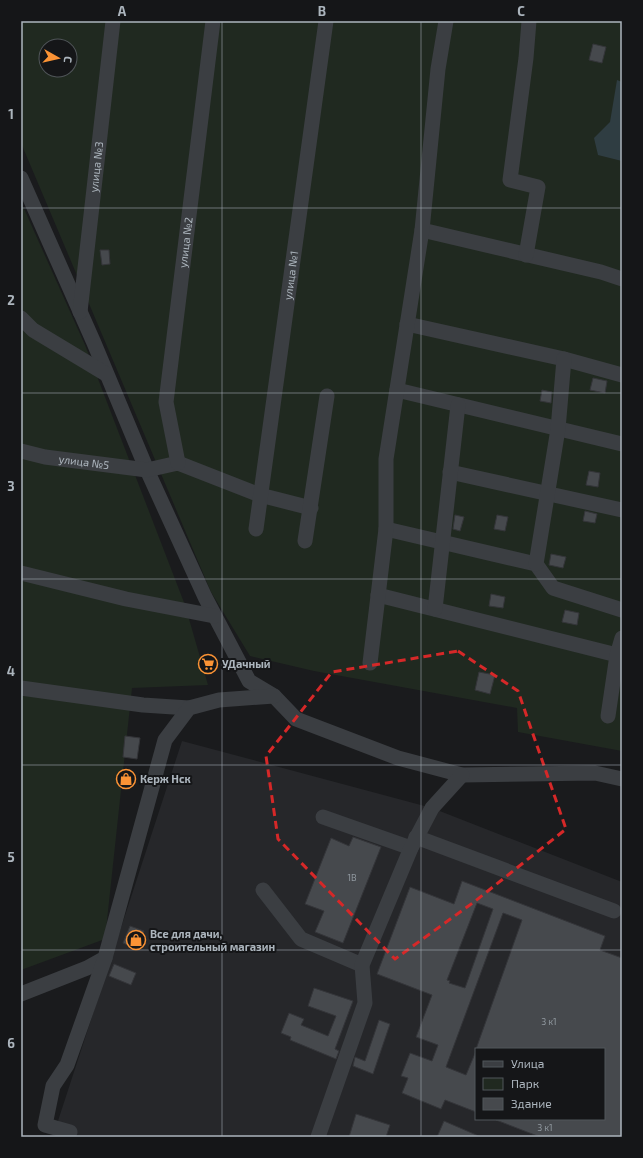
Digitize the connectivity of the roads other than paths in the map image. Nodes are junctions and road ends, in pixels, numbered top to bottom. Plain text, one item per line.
1 (113, 21) edge
2 (213, 21) edge
3 (326, 21) edge
4 (446, 21) edge
5 (529, 21) edge
6 (21, 178) edge
7 (422, 230) junction
8 (526, 255) junction
9 (622, 279) edge
10 (80, 312) junction
11 (21, 318) edge
12 (407, 324) junction
13 (564, 358) junction
14 (106, 374) junction
15 (622, 375) edge
16 (397, 390) junction
17 (327, 396) dead end
18 (458, 404) junction
19 (558, 429) junction
20 (622, 444) edge
21 (21, 451) edge
22 (178, 463) junction
23 (147, 470) junction
24 (450, 472) junction
25 (547, 492) junction
26 (260, 495) junction
27 (311, 508) junction
28 (622, 510) edge
29 (386, 529) junction
30 (256, 530) dead end
31 (305, 541) dead end
32 (442, 542) junction
33 (536, 564) junction
34 (21, 573) edge
35 (378, 595) junction
36 (435, 609) junction
37 (622, 610) edge
38 (214, 616) junction
39 (622, 638) edge
40 (617, 655) junction
41 (370, 663) dead end
42 (21, 688) edge
43 (274, 696) junction
44 (189, 708) junction
45 (608, 716) dead end
46 (462, 775) junction
47 (622, 779) edge
48 (323, 817) dead end
49 (414, 843) junction
50 (263, 890) dead end
51 (614, 911) dead end
52 (105, 958) junction
53 (362, 965) junction
54 (21, 994) edge
55 (45, 1131) edge
56 (70, 1132) dead end
57 (318, 1137) edge

1 - 10 street, улица №3
2 - 22 street, улица №2
3 - 26 street, улица №1
4 - 7 street
5 - 8 street
6 - 10 street
7 - 8 street
7 - 12 street
8 - 9 street
10 - 14 street
11 - 14 street
12 - 13 street
12 - 16 street
13 - 15 street
13 - 19 street
14 - 23 street
16 - 18 street
16 - 29 street
17 - 27 street
18 - 19 street
18 - 24 street
19 - 20 street
19 - 25 street
21 - 23 street, улица №5
22 - 23 street, улица №5
22 - 26 street
23 - 38 street
24 - 25 street
24 - 32 street
25 - 28 street
25 - 33 street
26 - 27 street
26 - 30 street, улица №1
27 - 31 street
29 - 32 street
29 - 35 street
32 - 33 street
32 - 36 street
33 - 37 street
34 - 38 street
35 - 36 street
35 - 41 street
36 - 40 street
38 - 43 street
39 - 40 street
40 - 45 street
42 - 44 street
43 - 44 street
43 - 46 street
44 - 52 street
46 - 47 street
46 - 49 street
48 - 49 street
49 - 51 street
49 - 53 street
50 - 53 street
52 - 54 street
52 - 55 street
53 - 57 street
55 - 56 street

